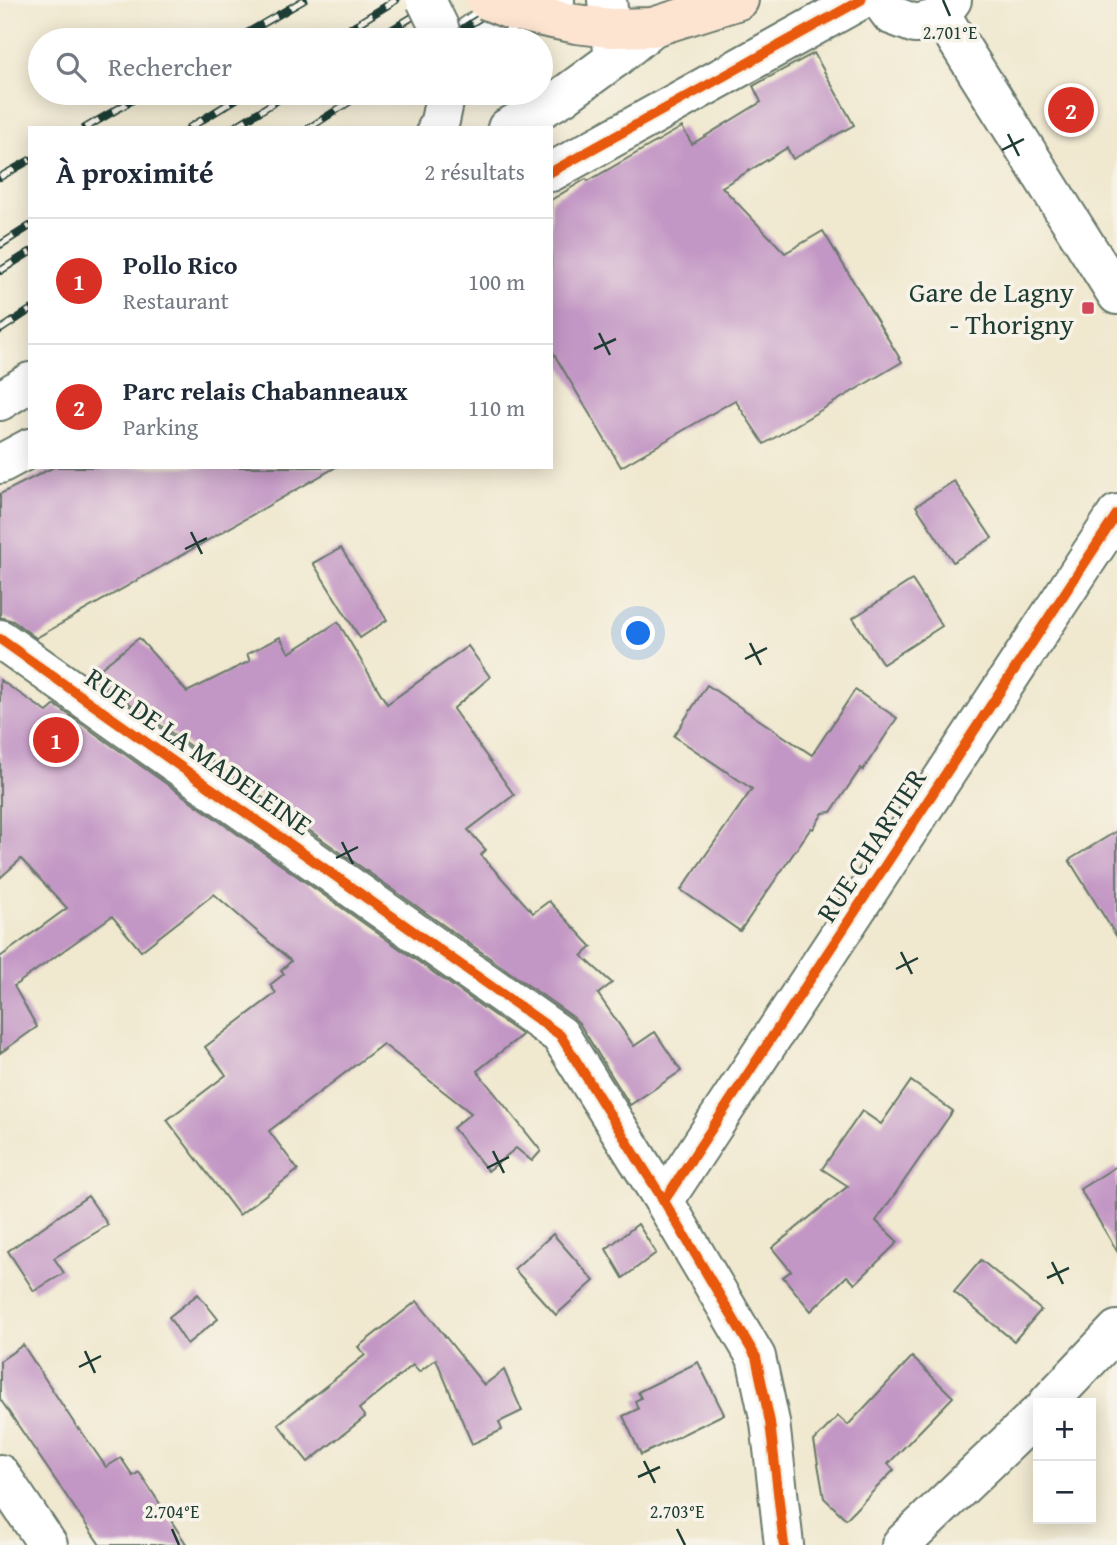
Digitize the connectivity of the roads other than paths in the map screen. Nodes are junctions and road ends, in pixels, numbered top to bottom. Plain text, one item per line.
1 (426, 0) edge
2 (555, 0) edge
3 (739, 0) edge
4 (861, 0) edge
5 (880, 0) edge
6 (500, 5) edge
7 (946, 8) edge
8 (439, 28) edge
9 (482, 28) edge
10 (611, 29) edge
11 (553, 102) edge
12 (443, 105) edge
13 (548, 105) edge
14 (438, 126) edge
15 (511, 126) edge
16 (553, 171) edge
17 (1117, 295) edge
18 (28, 383) edge
19 (0, 401) edge
20 (28, 449) edge
21 (0, 464) edge
22 (1117, 514) edge
23 (0, 639) edge
24 (664, 1201) junction
25 (1117, 1330) edge
26 (1053, 1398) edge
27 (1033, 1419) edge
28 (0, 1475) edge
29 (48, 1545) edge
30 (784, 1545) edge
31 (901, 1545) edge

1 - 8 street, bridge
2 - 6 street
3 - 10 main road
4 - 16 street
5 - 7 street
6 - 9 street
6 - 10 main road
7 - 17 street
10 - 11 street
12 - 14 street
13 - 15 street
18 - 19 street
20 - 21 street
22 - 24 street, RUE CHARTIER
23 - 24 street, RUE DE LA MADELEINE
24 - 30 street, RUE DE LA MADELEINE
25 - 26 street
27 - 31 street
28 - 29 street

